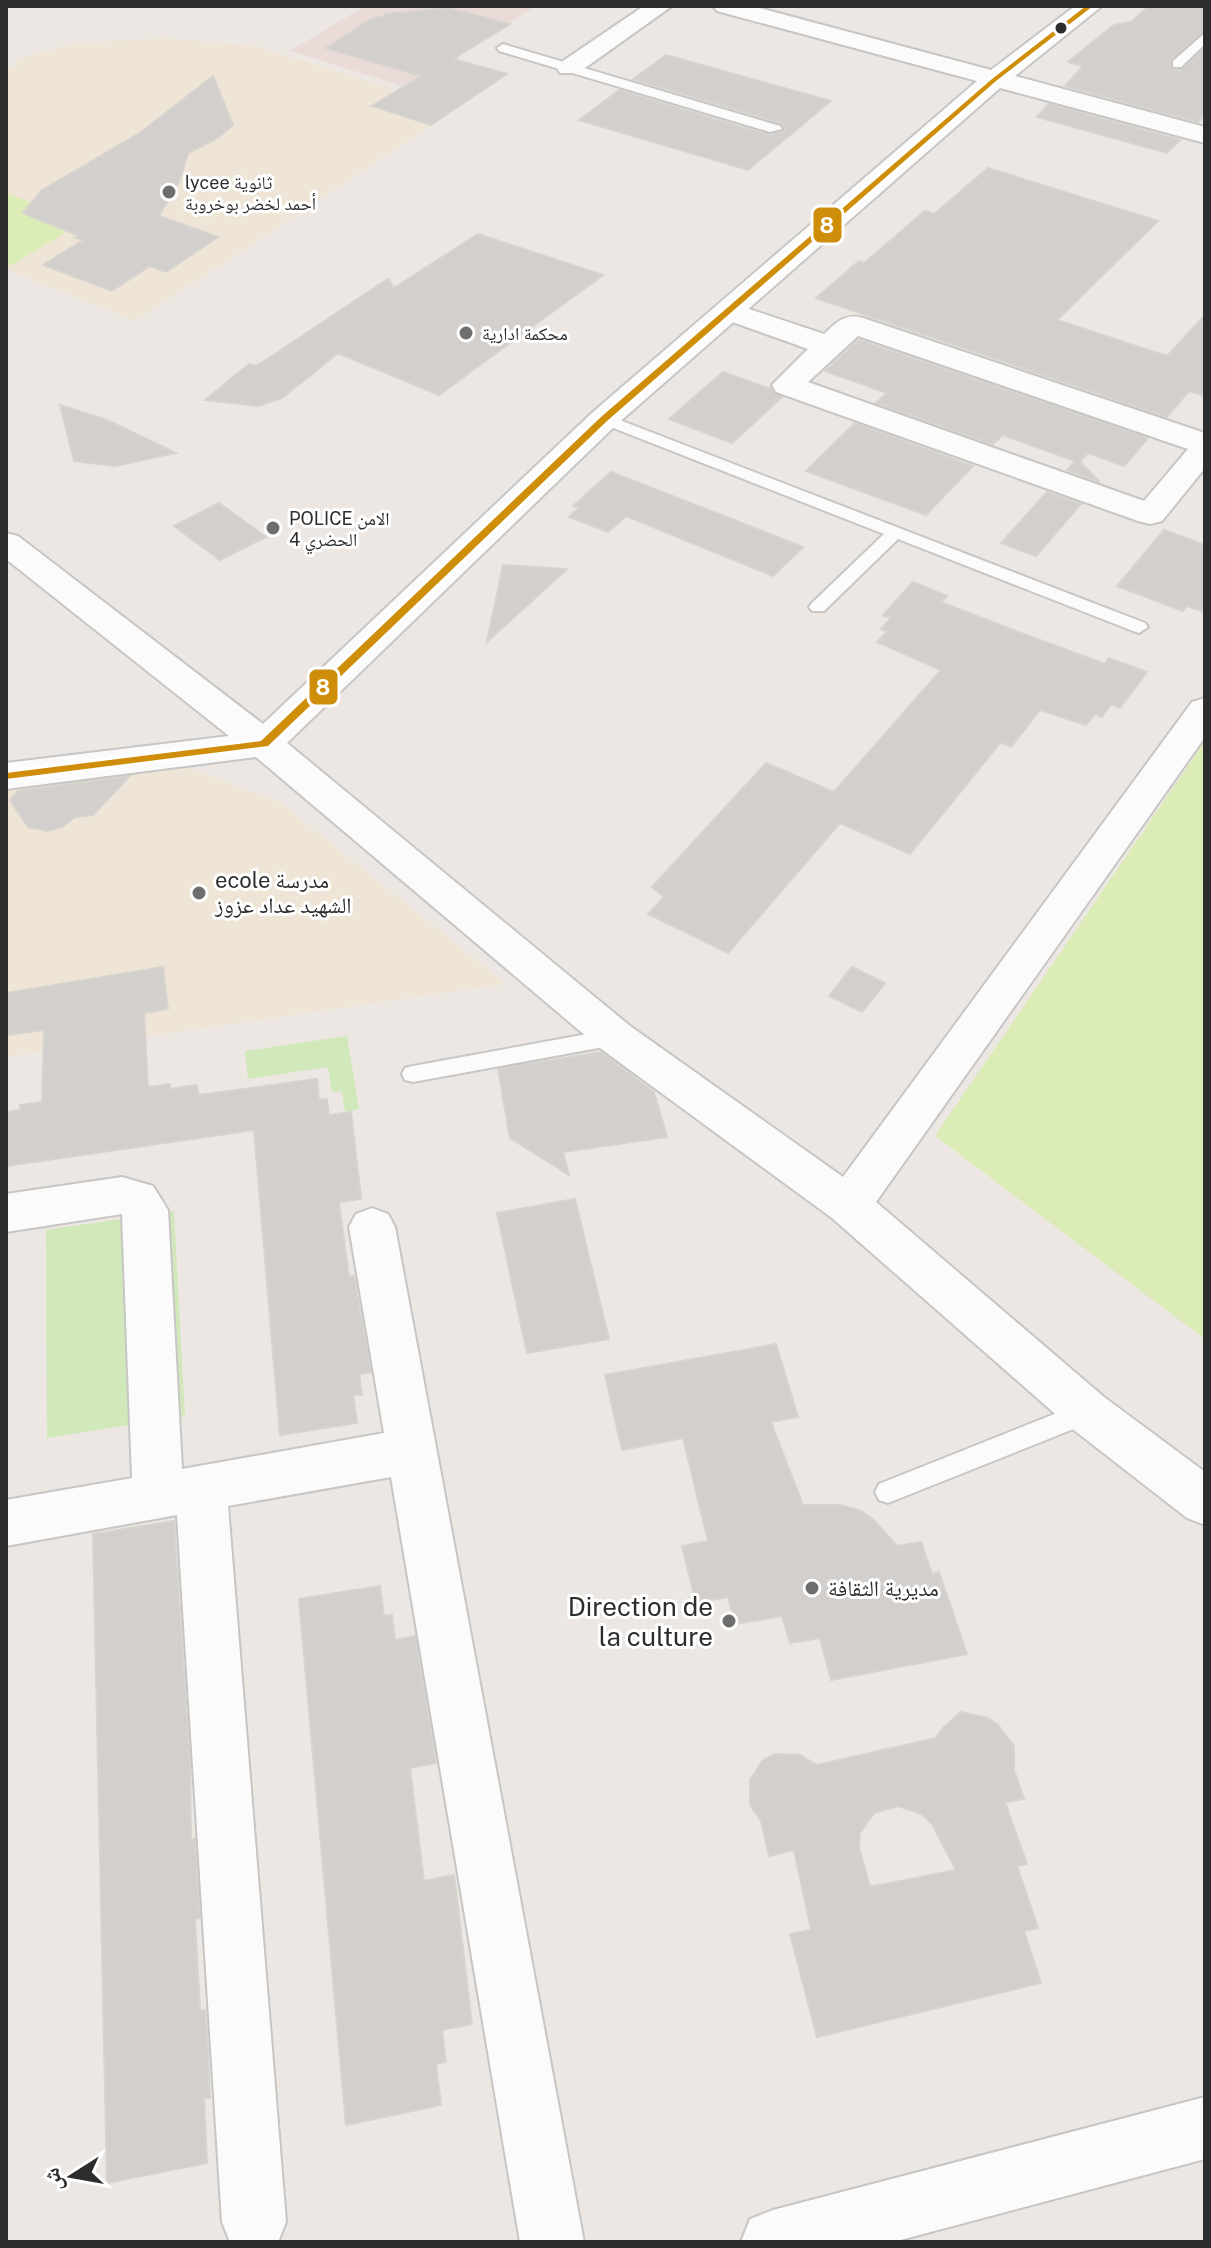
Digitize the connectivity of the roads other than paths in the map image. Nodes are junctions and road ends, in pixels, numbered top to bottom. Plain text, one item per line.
1 (660, 6) edge
2 (725, 6) edge
3 (1090, 6) edge
4 (1205, 37) edge
5 (503, 48) dead end
6 (1177, 64) dead end
7 (569, 68) junction
8 (994, 80) junction
9 (775, 129) dead end
10 (1205, 135) edge
11 (731, 312) junction
12 (829, 346) junction
13 (604, 419) junction
14 (1205, 446) edge
15 (894, 534) junction
16 (6, 543) edge
17 (818, 607) dead end
18 (1139, 627) dead end
19 (1205, 710) edge
20 (264, 744) junction
21 (6, 776) edge
22 (615, 1037) junction
23 (413, 1074) dead end
24 (848, 1205) junction
25 (6, 1213) edge
26 (372, 1227) dead end
27 (1087, 1412) junction
28 (411, 1451) junction
29 (179, 1492) junction
30 (888, 1492) dead end
31 (1205, 1502) edge
32 (6, 1523) edge
33 (1205, 2128) edge
34 (254, 2222) dead end
35 (552, 2242) edge
36 (773, 2242) edge

1 - 7 street
2 - 8 street
3 - 8 street
4 - 6 lane
5 - 7 lane
7 - 9 lane
8 - 10 street
8 - 11 street
11 - 12 street
11 - 13 street
12 - 14 street
12 - 14 street
13 - 15 lane
13 - 20 street
15 - 17 lane
15 - 18 lane
16 - 20 street
19 - 24 street
20 - 21 street
20 - 22 street
22 - 23 lane
22 - 24 street
24 - 27 street
25 - 29 street
26 - 28 street
27 - 30 lane
27 - 31 street
28 - 29 street
28 - 35 street
29 - 32 street
29 - 34 street
33 - 36 street

